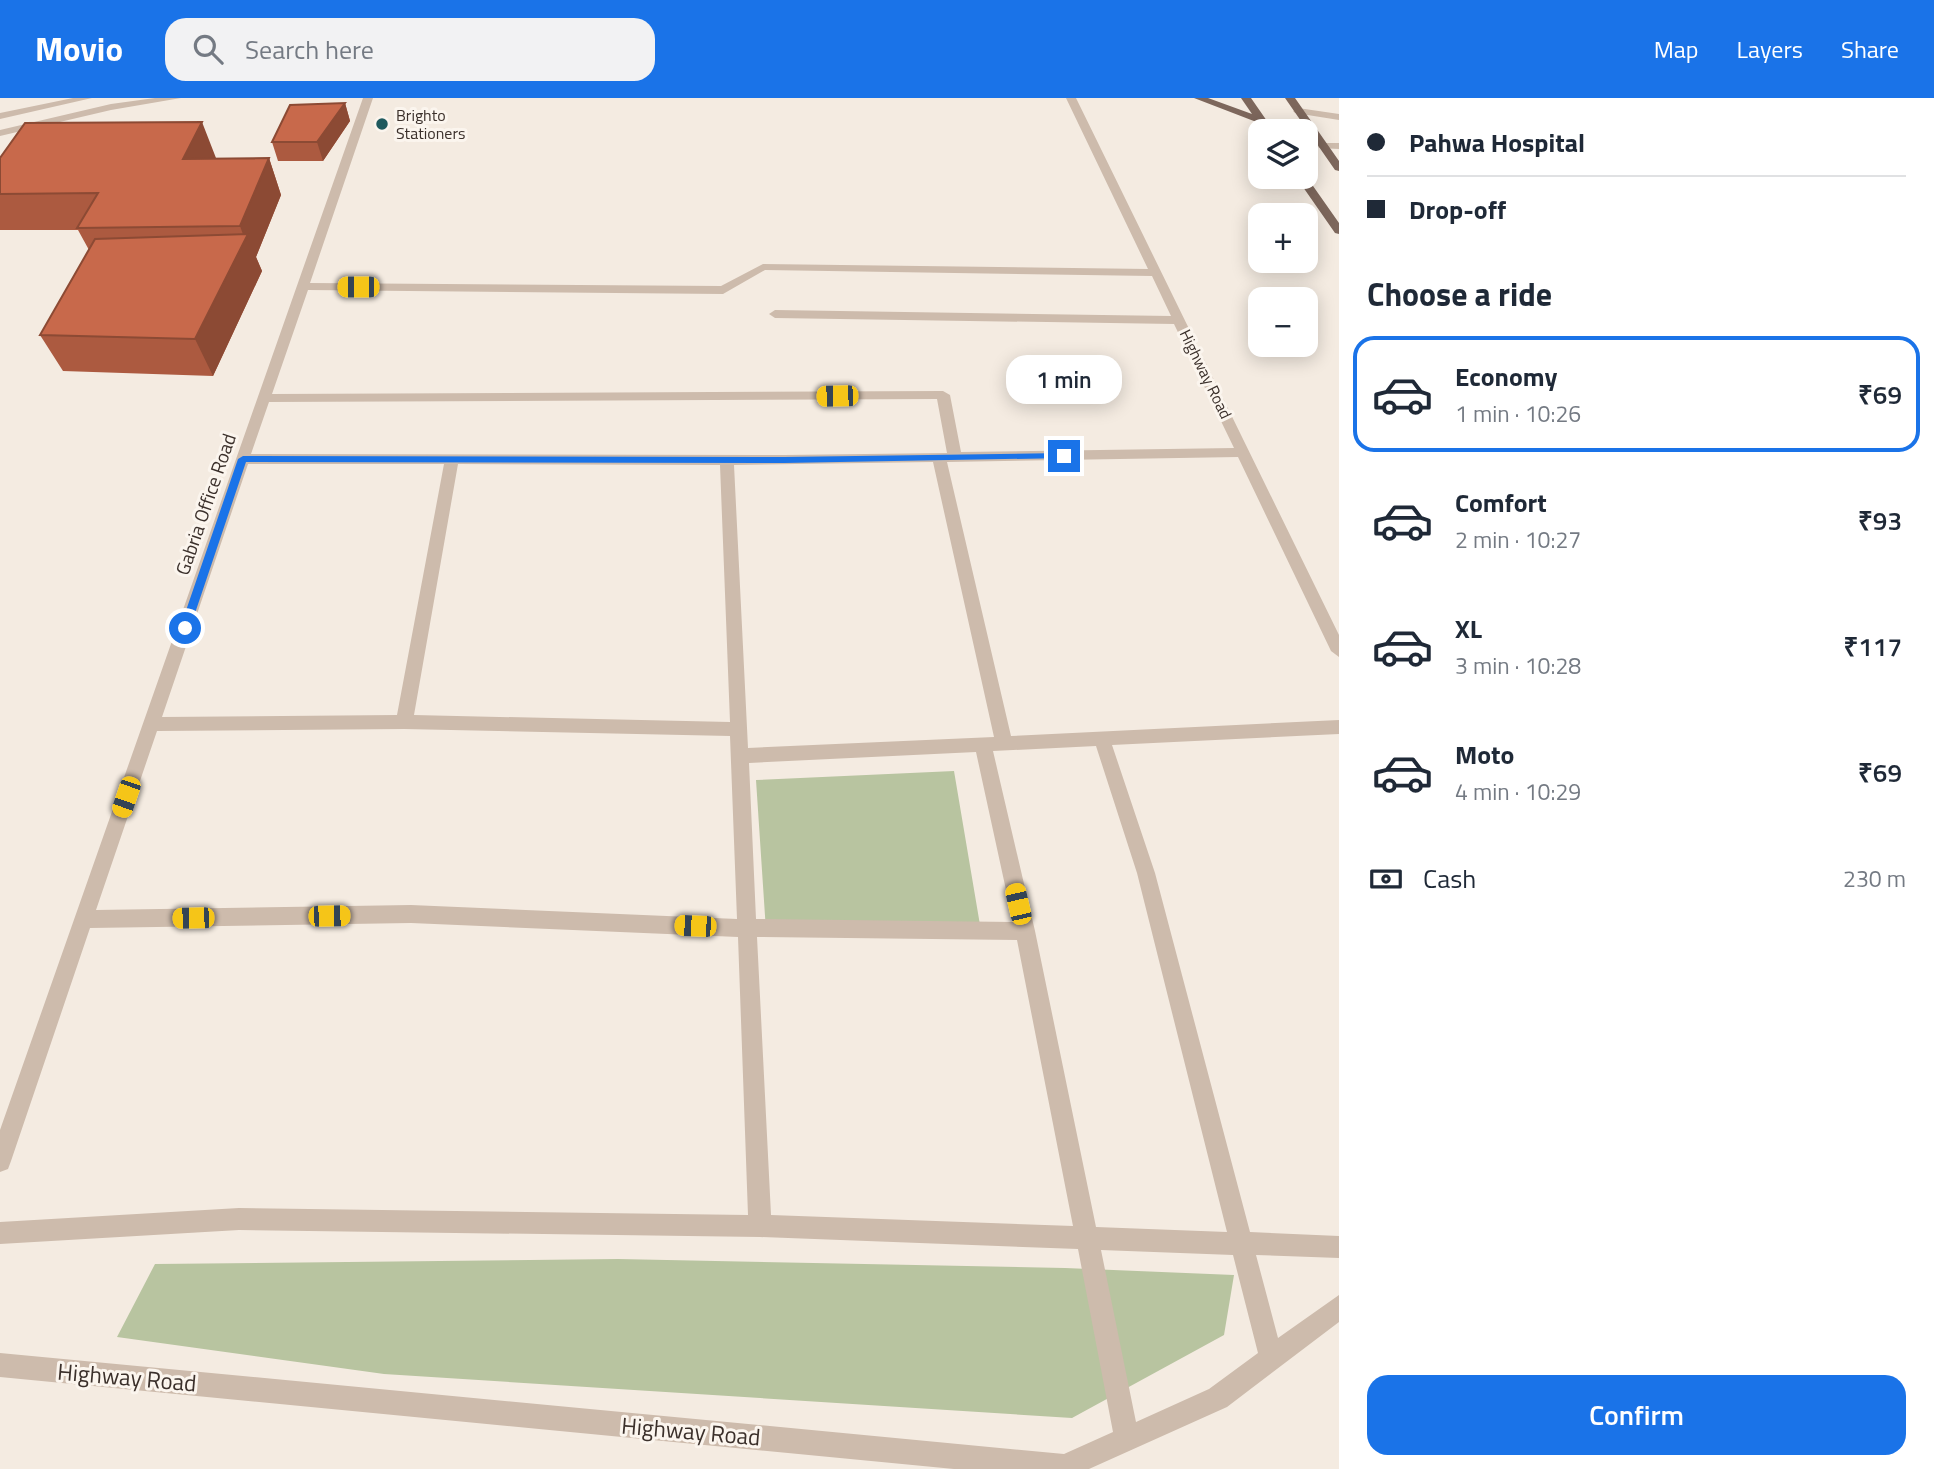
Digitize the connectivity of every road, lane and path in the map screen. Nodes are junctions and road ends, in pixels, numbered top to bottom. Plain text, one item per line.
1 (87, 98) edge
2 (176, 98) edge
3 (368, 98) edge
4 (1071, 98) edge
5 (1199, 98) edge
6 (1246, 98) edge
7 (1290, 98) edge
8 (1298, 111) junction
9 (0, 116) edge
10 (1339, 117) edge
11 (1257, 119) edge
12 (1261, 119) edge
13 (0, 133) edge
14 (1323, 146) junction
15 (1339, 146) edge
16 (1339, 168) edge
17 (1309, 189) edge
18 (1339, 231) edge
19 (1157, 273) junction
20 (303, 286) junction
21 (775, 314) dead end
22 (1180, 320) junction
23 (265, 398) junction
24 (1244, 452) junction
25 (939, 458) junction
26 (956, 458) junction
27 (243, 459) junction
28 (452, 459) junction
29 (727, 460) junction
30 (1339, 652) edge
31 (404, 722) junction
32 (151, 724) junction
33 (1339, 727) edge
34 (738, 729) junction
35 (1102, 739) junction
36 (993, 744) junction
37 (739, 756) junction
38 (84, 919) junction
39 (747, 928) junction
40 (1025, 931) junction
41 (0, 1161) edge
42 (760, 1226) junction
43 (0, 1233) edge
44 (1087, 1238) junction
45 (1242, 1244) junction
46 (1339, 1247) edge
47 (1339, 1307) edge
48 (1271, 1357) junction
49 (0, 1365) edge
50 (1127, 1438) junction

1 - 9 street
2 - 13 street
3 - 20 street, Gabria Office Road
4 - 19 street, Highway Road
5 - 11 main road
6 - 12 main road
7 - 8 main road
8 - 10 street
8 - 14 main road
14 - 15 street
14 - 16 main road
17 - 18 main road
19 - 20 street
19 - 22 street, Highway Road
20 - 23 street, Gabria Office Road
21 - 22 street
22 - 24 street, Highway Road
23 - 26 street
23 - 27 street, Gabria Office Road
24 - 26 street
24 - 30 street, Highway Road
25 - 26 street
25 - 29 street
25 - 36 street
27 - 28 street
27 - 32 street, Gabria Office Road
28 - 29 street
28 - 31 street
29 - 34 street
31 - 32 street
31 - 34 street
32 - 38 street, Gabria Office Road
33 - 35 street
34 - 37 street
35 - 36 street
35 - 45 street
36 - 37 street
36 - 40 street
37 - 39 street
38 - 39 street
38 - 41 street, Gabria Office Road
39 - 40 street
39 - 42 street
40 - 44 street
42 - 43 street
42 - 44 street
44 - 45 street
44 - 50 street
45 - 46 street
45 - 48 street
47 - 48 street, Highway Road
48 - 50 street, Highway Road
49 - 50 street, Highway Road

